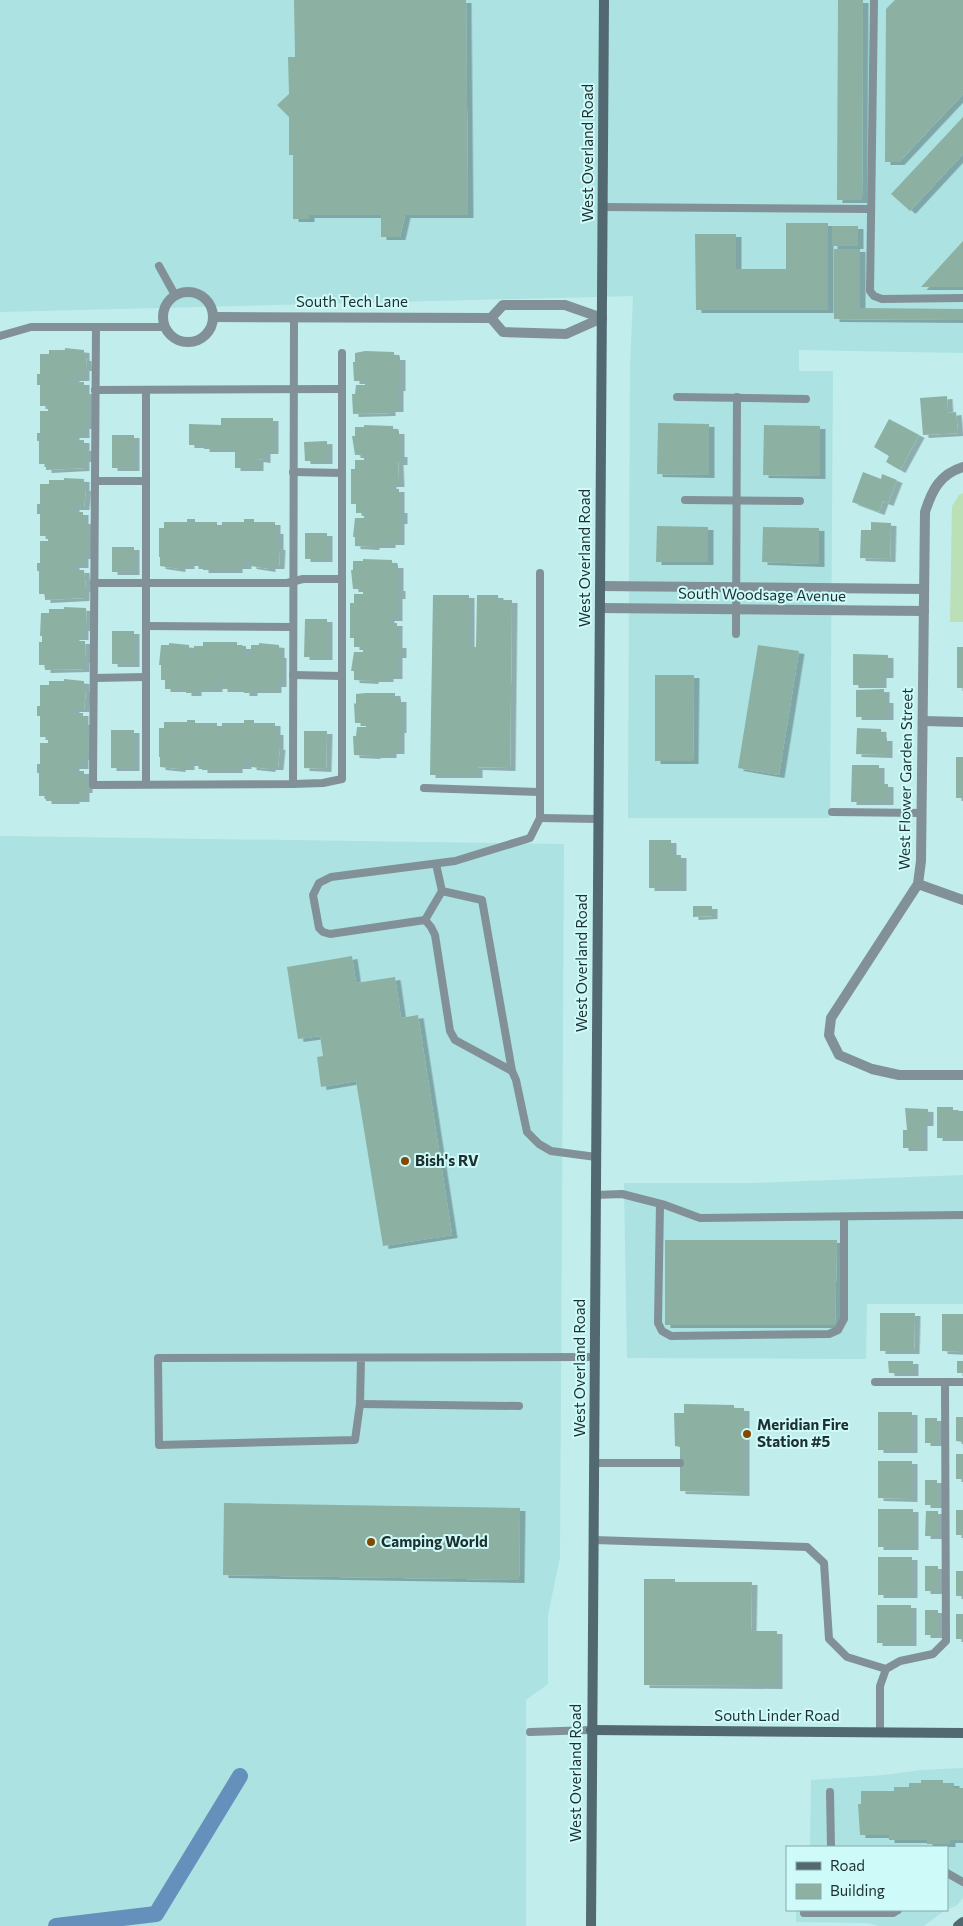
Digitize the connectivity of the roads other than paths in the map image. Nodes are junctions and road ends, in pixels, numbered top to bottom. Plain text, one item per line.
1 (604, 0) edge
2 (874, 0) edge
3 (602, 207) junction
4 (871, 209) junction
5 (158, 266) dead end
6 (175, 295) junction
7 (963, 298) edge
8 (213, 317) junction
9 (294, 317) junction
10 (491, 318) junction
11 (602, 318) junction
12 (96, 327) junction
13 (164, 327) junction
14 (0, 336) edge
15 (342, 353) dead end
16 (294, 388) junction
17 (342, 389) junction
18 (95, 390) junction
19 (146, 390) junction
20 (677, 397) dead end
21 (737, 397) junction
22 (806, 399) dead end
23 (963, 467) edge
24 (294, 472) junction
25 (342, 473) junction
26 (95, 482) junction
27 (146, 482) junction
28 (685, 500) dead end
29 (736, 500) junction
30 (800, 502) dead end
31 (540, 573) dead end
32 (342, 579) junction
33 (293, 581) junction
34 (94, 583) junction
35 (146, 583) junction
36 (600, 586) junction
37 (736, 587) junction
38 (924, 588) junction
39 (600, 608) junction
40 (736, 609) junction
41 (924, 611) junction
42 (146, 626) junction
43 (293, 628) junction
44 (736, 634) dead end
45 (293, 675) junction
46 (342, 676) junction
47 (146, 677) junction
48 (94, 678) junction
49 (924, 721) junction
50 (963, 722) edge
51 (146, 784) junction
52 (293, 784) junction
53 (424, 788) dead end
54 (539, 792) junction
55 (832, 812) dead end
56 (922, 813) junction
57 (540, 818) junction
58 (598, 819) junction
59 (436, 864) junction
60 (918, 884) junction
61 (442, 891) junction
62 (963, 900) edge
63 (425, 920) junction
64 (512, 1071) junction
65 (963, 1075) edge
66 (596, 1157) junction
67 (596, 1195) junction
68 (660, 1204) junction
69 (963, 1216) edge
70 (844, 1217) junction
71 (595, 1357) junction
72 (361, 1359) junction
73 (875, 1382) dead end
74 (945, 1382) junction
75 (963, 1382) edge
76 (360, 1404) junction
77 (520, 1406) dead end
78 (594, 1462) junction
79 (680, 1462) dead end
80 (594, 1540) junction
81 (886, 1669) junction
82 (592, 1730) junction
83 (530, 1732) dead end
84 (880, 1732) junction
85 (963, 1733) edge
86 (830, 1792) dead end
87 (830, 1846) edge
88 (948, 1874) edge
89 (963, 1882) edge
90 (804, 1911) edge
91 (896, 1911) edge
92 (963, 1922) edge
93 (591, 1926) edge
94 (958, 1926) edge

1 - 3 street, West Overland Road
2 - 4 lane
3 - 4 lane
3 - 11 street, West Overland Road
4 - 7 lane
5 - 6 lane
6 - 8 street
6 - 13 street
8 - 9 street, South Tech Lane
8 - 13 street
9 - 10 street, South Tech Lane
9 - 16 lane
10 - 11 street
10 - 11 street
11 - 36 street, West Overland Road
12 - 13 lane
12 - 14 lane
12 - 18 lane
15 - 17 lane
16 - 17 lane
16 - 19 lane
16 - 24 lane
17 - 25 lane
18 - 19 lane
18 - 26 lane
19 - 27 lane
20 - 21 lane
21 - 22 lane
21 - 29 lane
23 - 38 street, West Flower Garden Street
24 - 25 lane
24 - 33 lane
25 - 32 lane
26 - 27 lane
26 - 34 lane
27 - 35 lane
28 - 29 lane
29 - 30 lane
29 - 37 lane
31 - 54 lane
32 - 33 lane
32 - 46 lane
33 - 35 lane
33 - 43 lane
34 - 35 lane
34 - 48 lane
35 - 42 lane
36 - 37 street, South Woodsage Avenue
36 - 39 street, West Overland Road
37 - 38 street, South Woodsage Avenue
37 - 40 lane
38 - 41 street, West Flower Garden Street
39 - 40 street, South Woodsage Avenue
39 - 58 street, West Overland Road
40 - 41 street, South Woodsage Avenue
40 - 44 lane
41 - 49 street, West Flower Garden Street
42 - 43 lane
42 - 47 lane
43 - 45 lane
45 - 46 lane
45 - 52 lane
46 - 52 lane
47 - 48 lane
47 - 51 lane
48 - 51 lane
49 - 50 street
49 - 56 street, West Flower Garden Street
51 - 52 lane
53 - 54 lane
54 - 57 lane
55 - 56 lane
56 - 60 street, West Flower Garden Street
57 - 58 lane
57 - 59 lane
58 - 66 street, West Overland Road
59 - 61 lane
59 - 63 lane
60 - 62 street
60 - 65 street, West Flower Garden Street
61 - 63 lane
61 - 64 lane
63 - 64 lane
64 - 66 lane
66 - 67 street, West Overland Road
67 - 68 lane
67 - 71 street, West Overland Road
68 - 70 lane
68 - 70 lane
69 - 70 lane
71 - 72 lane
71 - 78 street, West Overland Road
72 - 76 lane
72 - 76 lane
73 - 74 lane
74 - 75 lane
74 - 81 lane
76 - 77 lane
78 - 79 lane
78 - 80 street, West Overland Road
80 - 81 lane
80 - 82 street, West Overland Road
81 - 84 lane
82 - 83 lane
82 - 84 street, South Linder Road
82 - 93 street, West Overland Road
84 - 85 street, South Linder Road
86 - 87 lane
88 - 89 lane
90 - 91 lane
92 - 94 street

